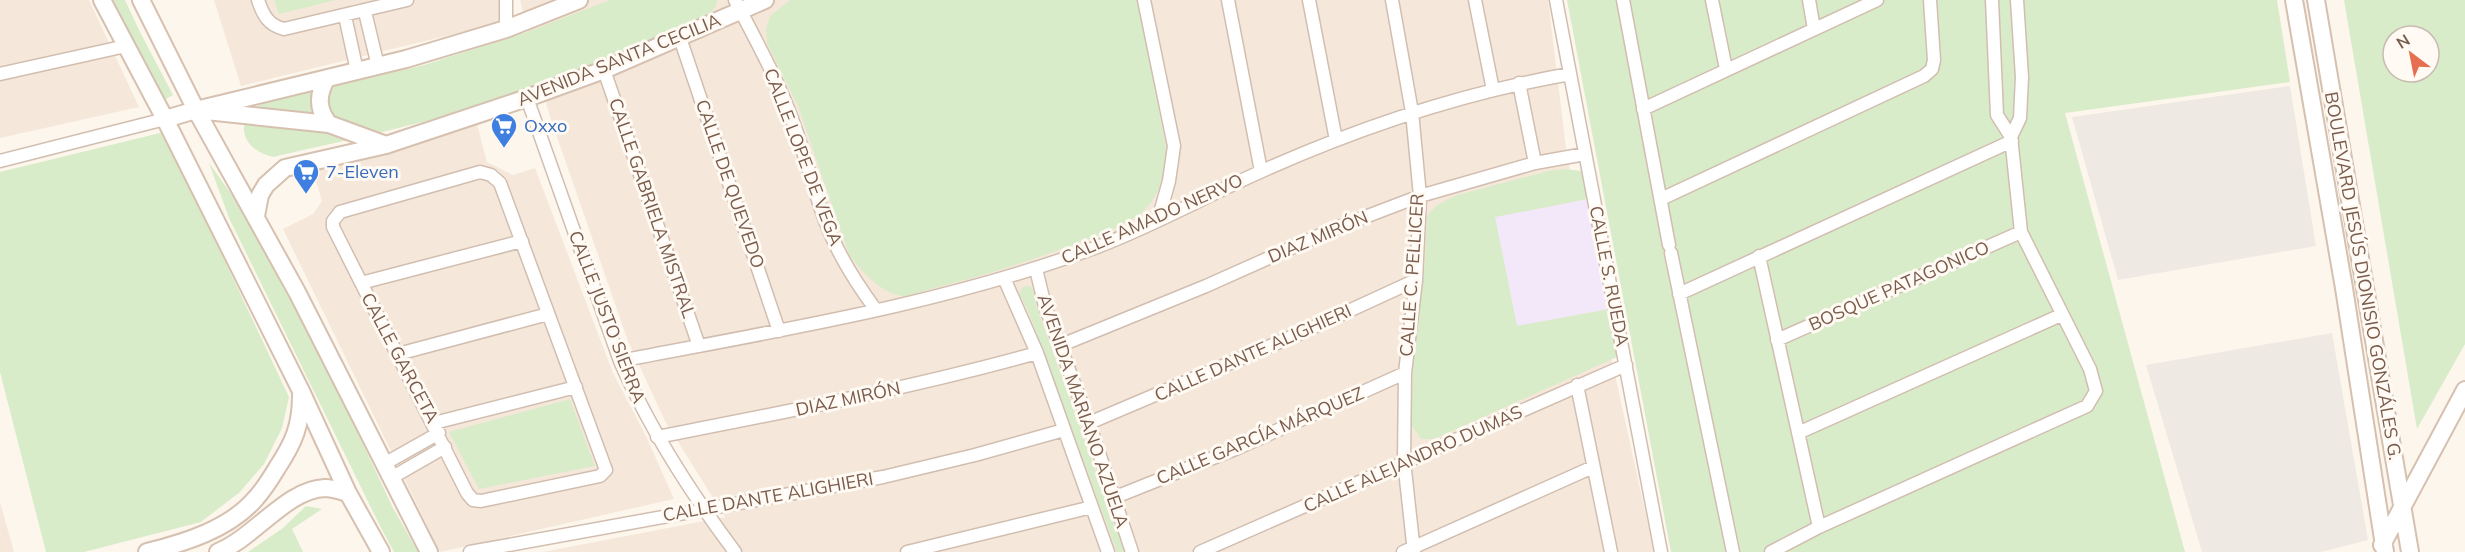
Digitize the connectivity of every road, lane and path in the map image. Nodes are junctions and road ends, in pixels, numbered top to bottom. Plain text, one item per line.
1 (102, 0) edge
2 (141, 0) edge
3 (258, 0) edge
4 (407, 0) edge
5 (506, 0) edge
6 (579, 0) edge
7 (765, 0) edge
8 (1144, 0) edge
9 (1228, 0) edge
10 (1309, 0) edge
11 (1392, 0) edge
12 (1475, 0) edge
13 (1556, 0) edge
14 (1623, 0) edge
15 (1712, 0) edge
16 (1809, 0) edge
17 (1877, 0) edge
18 (1930, 0) edge
19 (1992, 0) edge
20 (2017, 0) edge
21 (2294, 0) edge
22 (2316, 0) edge
23 (738, 6) edge
24 (365, 12) junction
25 (345, 16) junction
26 (506, 29) junction
27 (1814, 29) junction
28 (680, 38) junction
29 (126, 46) junction
30 (378, 66) junction
31 (1726, 69) junction
32 (604, 70) junction
33 (357, 71) junction
34 (0, 74) edge
35 (1570, 75) junction
36 (327, 78) junction
37 (1519, 83) junction
38 (1493, 90) junction
39 (527, 98) junction
40 (1644, 109) junction
41 (195, 110) junction
42 (1412, 112) junction
43 (165, 119) junction
44 (329, 124) junction
45 (2011, 139) junction
46 (1336, 140) junction
47 (386, 145) junction
48 (1585, 154) junction
49 (0, 161) edge
50 (1535, 163) junction
51 (1261, 171) junction
52 (1420, 196) junction
53 (1661, 199) junction
54 (256, 216) junction
55 (1158, 219) junction
56 (2021, 232) junction
57 (522, 241) junction
58 (1759, 256) junction
59 (1036, 269) junction
60 (1004, 278) junction
61 (1416, 280) junction
62 (361, 283) junction
63 (1679, 294) junction
64 (876, 310) junction
65 (548, 314) junction
66 (2061, 315) junction
67 (779, 330) junction
68 (1777, 340) junction
69 (699, 346) junction
70 (1059, 346) junction
71 (1037, 353) junction
72 (398, 354) junction
73 (620, 361) junction
74 (1626, 365) junction
75 (1405, 373) junction
76 (1577, 385) junction
77 (576, 387) junction
78 (2465, 390) edge
79 (302, 392) junction
80 (1089, 423) junction
81 (436, 428) junction
82 (1064, 430) junction
83 (1798, 433) junction
84 (657, 437) junction
85 (445, 447) junction
86 (1404, 461) junction
87 (1593, 467) junction
88 (388, 471) junction
89 (348, 493) junction
90 (1113, 498) junction
91 (1092, 507) junction
92 (703, 509) junction
93 (2403, 509) junction
94 (234, 517) junction
95 (1819, 527) junction
96 (248, 536) junction
97 (2382, 549) edge
98 (1607, 550) edge
99 (1410, 551) edge
100 (147, 552) edge
101 (218, 552) edge
102 (381, 552) edge
103 (429, 552) edge
104 (470, 552) edge
105 (735, 552) edge
106 (907, 552) edge
107 (1108, 552) edge
108 (1132, 552) edge
109 (1200, 552) edge
110 (1661, 552) edge
111 (1733, 552) edge
112 (1771, 552) edge
113 (2410, 552) edge

1 - 29 street
2 - 41 street
3 - 25 street
4 - 24 street
5 - 26 street
6 - 26 street
7 - 23 street, AVENIDA SANTA CECILIA
8 - 55 street
9 - 51 street
10 - 46 street
11 - 42 street, CALLE C. PELLICER
12 - 38 street
13 - 35 street, CALLE S. RUEDA
14 - 40 street
15 - 31 street
16 - 27 street
17 - 27 street
18 - 53 street
19 - 45 street
20 - 45 street
21 - 97 street, BOULEVARD JESÚS DIONISIO GONZÁLES G.
22 - 93 street, BOULEVARD JESÚS DIONISIO GONZÁLES G.
23 - 28 street, AVENIDA SANTA CECILIA
23 - 64 street, CALLE LOPE DE VEGA
24 - 25 street
24 - 30 street
25 - 33 street
26 - 30 street
27 - 31 street
28 - 32 street, AVENIDA SANTA CECILIA
28 - 67 street, CALLE DE QUEVEDO
29 - 34 street
29 - 43 street
30 - 33 street
31 - 40 street
32 - 39 street, AVENIDA SANTA CECILIA
32 - 69 street, CALLE GABRIELA MISTRAL
33 - 36 street
35 - 37 street, CALLE AMADO NERVO
35 - 48 street, CALLE S. RUEDA
36 - 41 street
36 - 44 street
37 - 38 street, CALLE AMADO NERVO
37 - 50 street
38 - 42 street, CALLE AMADO NERVO
39 - 47 street, AVENIDA SANTA CECILIA
39 - 73 street, CALLE JUSTO SIERRA
40 - 53 street
41 - 43 street
41 - 44 street
41 - 54 street
42 - 46 street, CALLE AMADO NERVO
42 - 52 street, CALLE C. PELLICER
43 - 49 street
43 - 79 street
44 - 47 street
45 - 56 street
45 - 58 street
46 - 51 street, CALLE AMADO NERVO
47 - 54 street, AVENIDA SANTA CECILIA
48 - 50 street, DIAZ MIRÓN
48 - 74 street, CALLE S. RUEDA
50 - 52 street, DIAZ MIRÓN
51 - 55 street, CALLE AMADO NERVO
52 - 61 street, CALLE C. PELLICER
52 - 70 street, DIAZ MIRÓN
53 - 63 street
54 - 88 street
55 - 59 street, CALLE AMADO NERVO
56 - 66 street
56 - 68 street, BOSQUE PATAGONICO
57 - 62 street
57 - 62 street, CALLE GARCETA
57 - 65 street
58 - 63 street
58 - 68 street
59 - 60 street, CALLE AMADO NERVO
59 - 70 street, AVENIDA MARIANO AZUELA
60 - 64 street, CALLE AMADO NERVO
60 - 71 street, AVENIDA MARIANO AZUELA
61 - 75 street, CALLE C. PELLICER
61 - 80 street, CALLE DANTE ALIGHIERI
62 - 72 street, CALLE GARCETA
63 - 111 street
64 - 67 street, CALLE AMADO NERVO
65 - 72 street
65 - 77 street
66 - 83 street
66 - 95 street
67 - 69 street, CALLE AMADO NERVO
68 - 83 street
69 - 73 street, CALLE AMADO NERVO
70 - 80 street, AVENIDA MARIANO AZUELA
71 - 82 street, AVENIDA MARIANO AZUELA
71 - 84 street, DIAZ MIRÓN
72 - 81 street, CALLE GARCETA
73 - 84 street, CALLE JUSTO SIERRA
74 - 76 street, CALLE ALEJANDRO DUMAS
74 - 110 street, CALLE S. RUEDA
75 - 86 street, CALLE C. PELLICER
75 - 90 street, CALLE GARCÍA MÁRQUEZ
76 - 86 street, CALLE ALEJANDRO DUMAS
76 - 87 street
77 - 81 street
77 - 85 street, CALLE GARCETA
78 - 93 street
79 - 89 street
79 - 94 street
80 - 90 street, AVENIDA MARIANO AZUELA
81 - 85 street, CALLE GARCETA
81 - 88 street
82 - 91 street, AVENIDA MARIANO AZUELA
82 - 92 street, CALLE DANTE ALIGHIERI
83 - 95 street
84 - 92 street, CALLE JUSTO SIERRA
85 - 88 street
86 - 99 street, CALLE C. PELLICER
86 - 109 street, CALLE ALEJANDRO DUMAS
87 - 98 street
87 - 99 street
88 - 103 street
89 - 96 street
89 - 102 street
90 - 108 street, AVENIDA MARIANO AZUELA
91 - 106 street
91 - 107 street, AVENIDA MARIANO AZUELA
92 - 104 street, CALLE DANTE ALIGHIERI
92 - 105 street, CALLE JUSTO SIERRA
93 - 97 street
93 - 113 street, BOULEVARD JESÚS DIONISIO GONZÁLES G.
94 - 96 street
94 - 100 street
95 - 112 street
96 - 101 street

